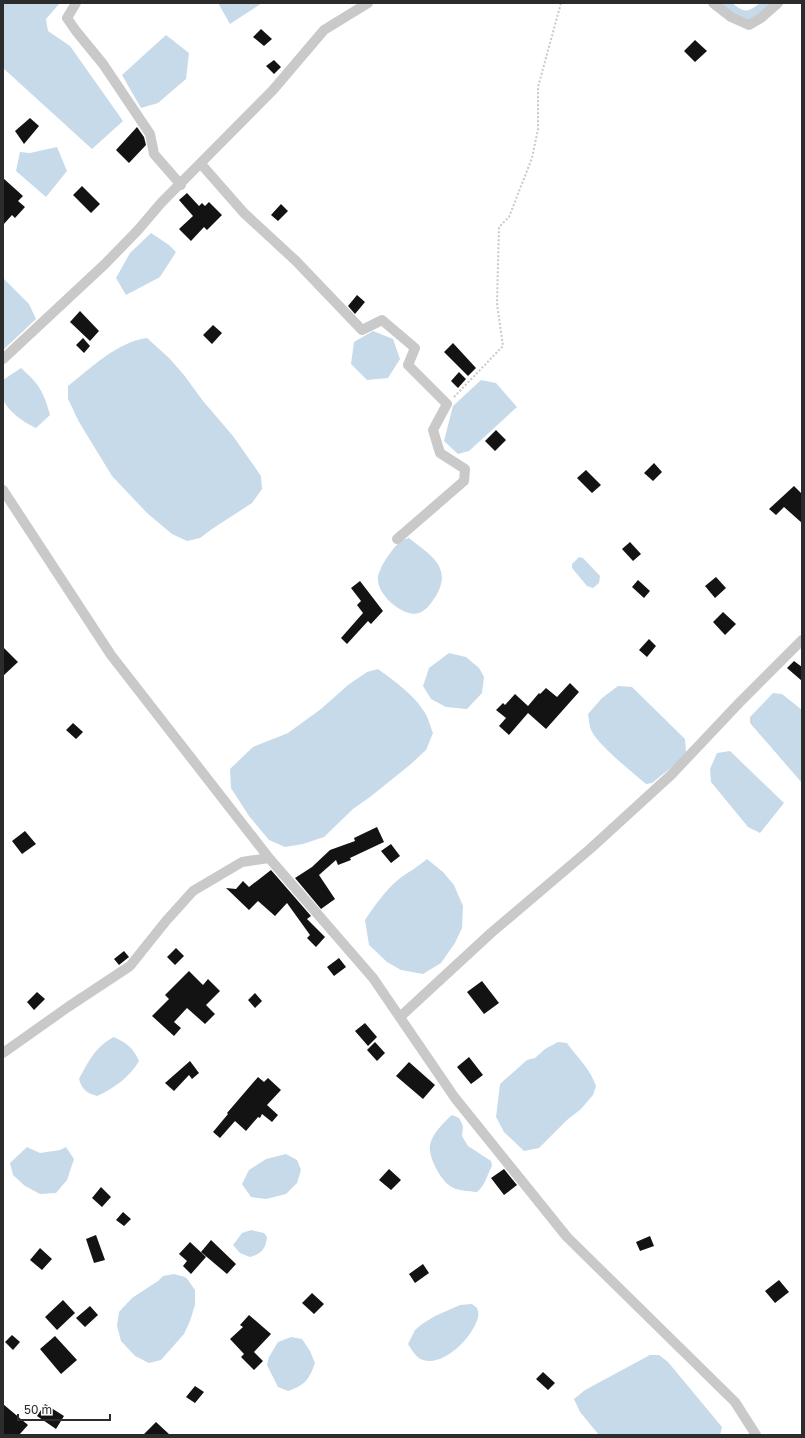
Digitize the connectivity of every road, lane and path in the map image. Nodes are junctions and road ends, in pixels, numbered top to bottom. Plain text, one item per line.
1 (76, 3) edge
2 (368, 3) edge
3 (561, 3) edge
4 (713, 3) edge
5 (778, 3) edge
6 (201, 164) junction
7 (181, 184) junction
8 (3, 359) edge
9 (447, 404) junction
10 (3, 490) edge
11 (397, 539) dead end
12 (802, 640) edge
13 (269, 858) junction
14 (400, 1017) junction
15 (3, 1053) edge
16 (756, 1435) edge

1 - 7 street
2 - 6 street
3 - 9 path
4 - 5 street
6 - 7 street
6 - 9 street
7 - 8 street
9 - 11 street
10 - 13 street
12 - 14 street
13 - 14 street
13 - 15 street
14 - 16 street

